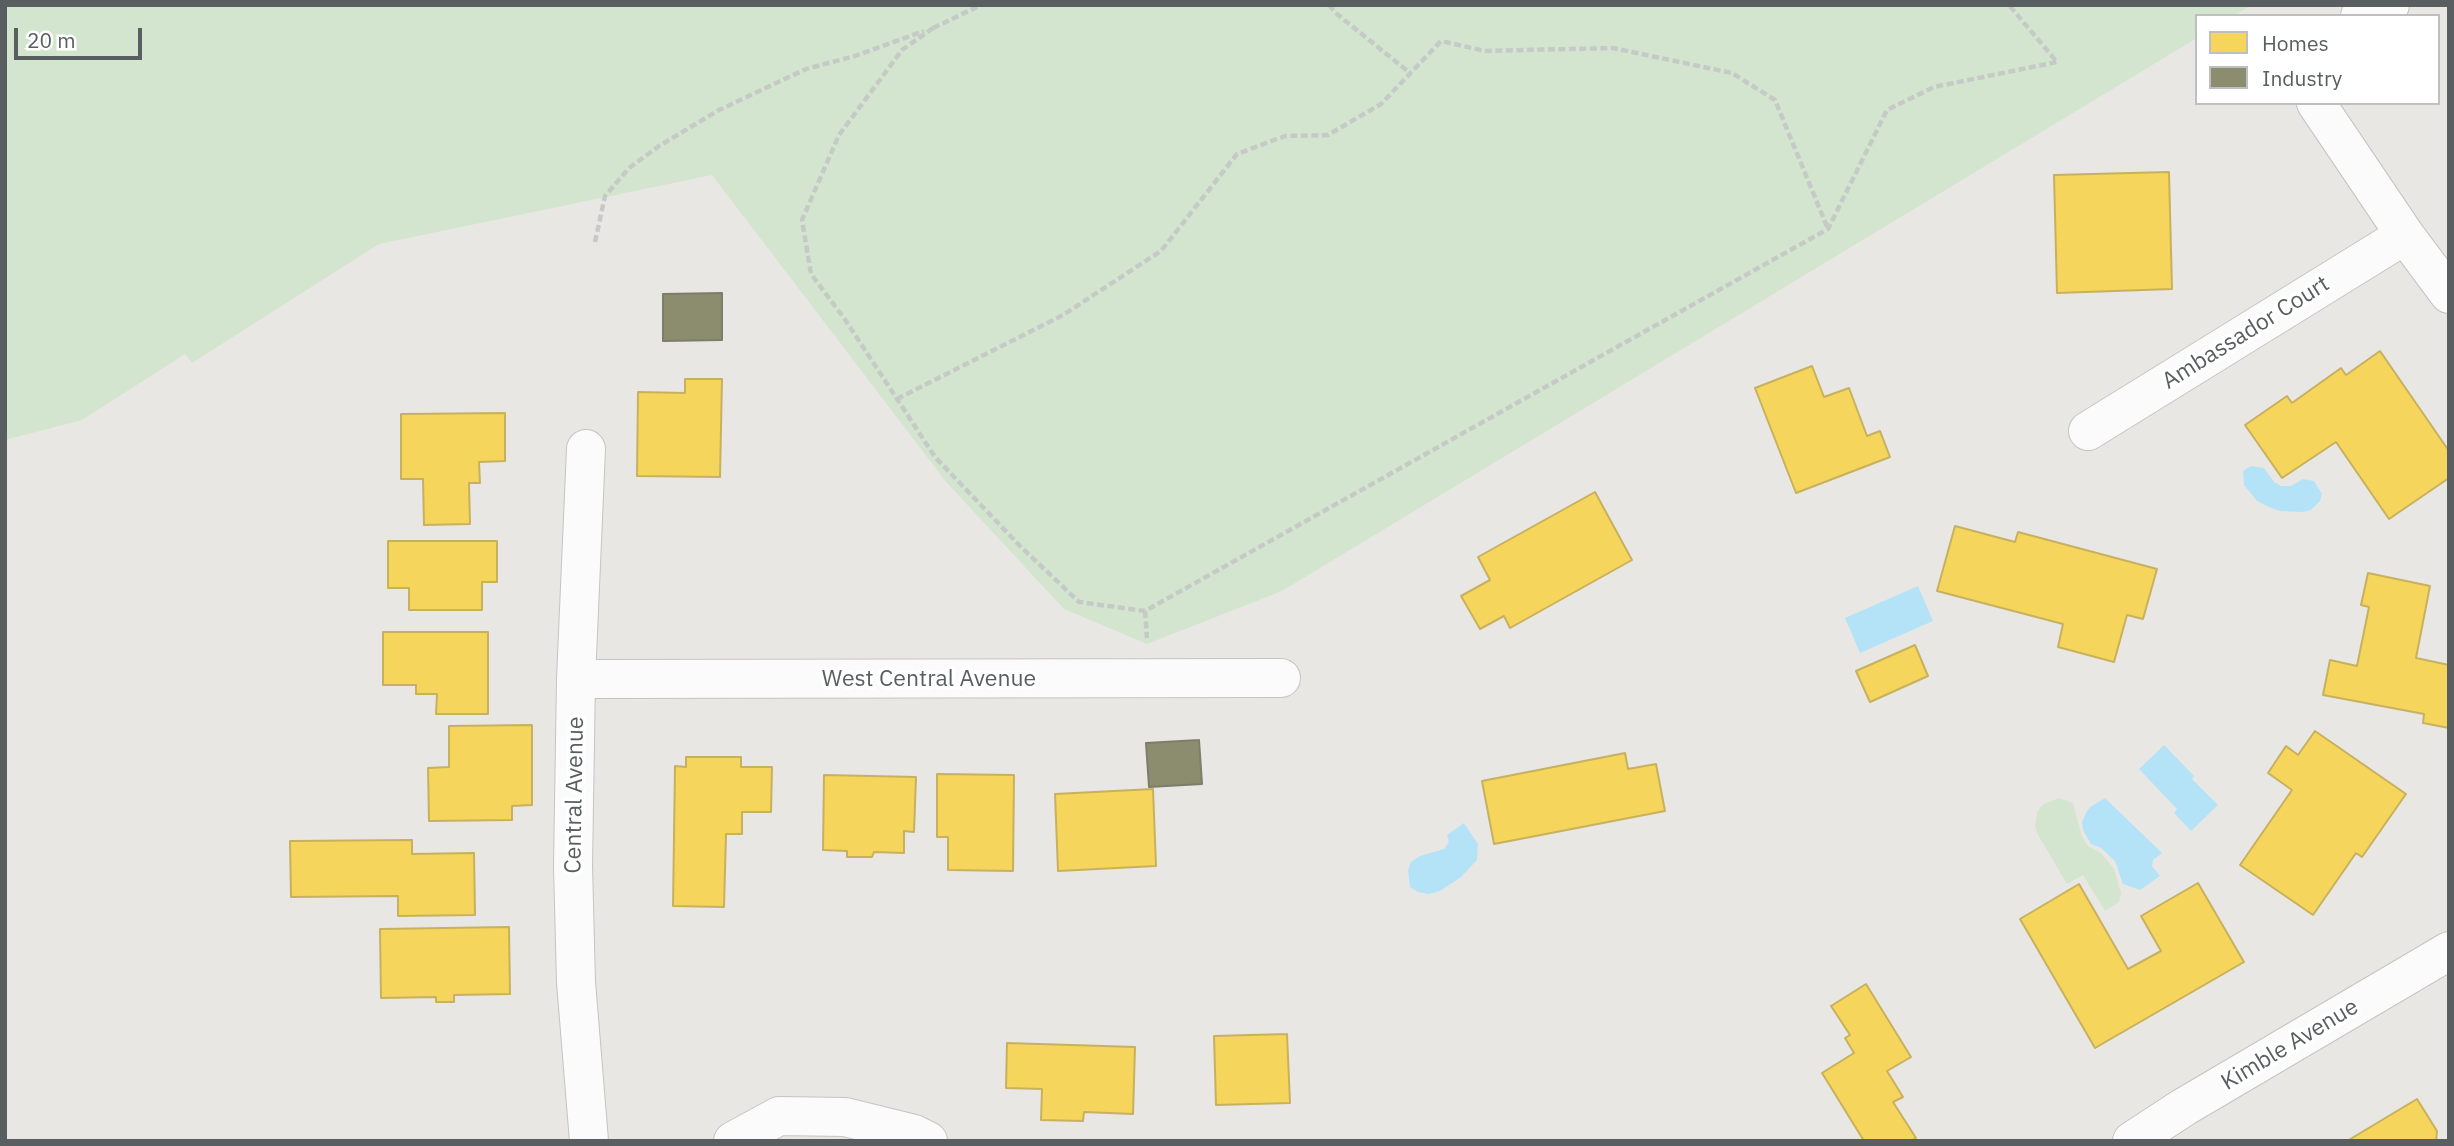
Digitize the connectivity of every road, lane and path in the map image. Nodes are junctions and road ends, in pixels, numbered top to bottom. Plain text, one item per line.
1 (981, 5) edge
2 (1329, 5) edge
3 (2009, 5) edge
4 (2390, 5) edge
5 (2365, 14) edge
6 (933, 28) junction
7 (1410, 73) junction
8 (2317, 105) edge
9 (1828, 229) junction
10 (2405, 235) junction
11 (595, 242) dead end
12 (2449, 294) edge
13 (897, 399) junction
14 (2088, 430) dead end
15 (586, 449) dead end
16 (1281, 678) dead end
17 (576, 679) junction
18 (2449, 951) edge
19 (589, 1141) edge
20 (733, 1141) edge
21 (928, 1141) edge
22 (2132, 1141) edge

1 - 6 path
2 - 7 path
3 - 9 path
4 - 5 street
6 - 11 path
6 - 13 path
7 - 9 path
7 - 13 path
8 - 10 street
9 - 13 path
10 - 12 street
10 - 14 street, Ambassador Court
15 - 17 street, Central Avenue
16 - 17 street, West Central Avenue
17 - 19 street, Central Avenue
18 - 22 street, Kimble Avenue
20 - 21 street

